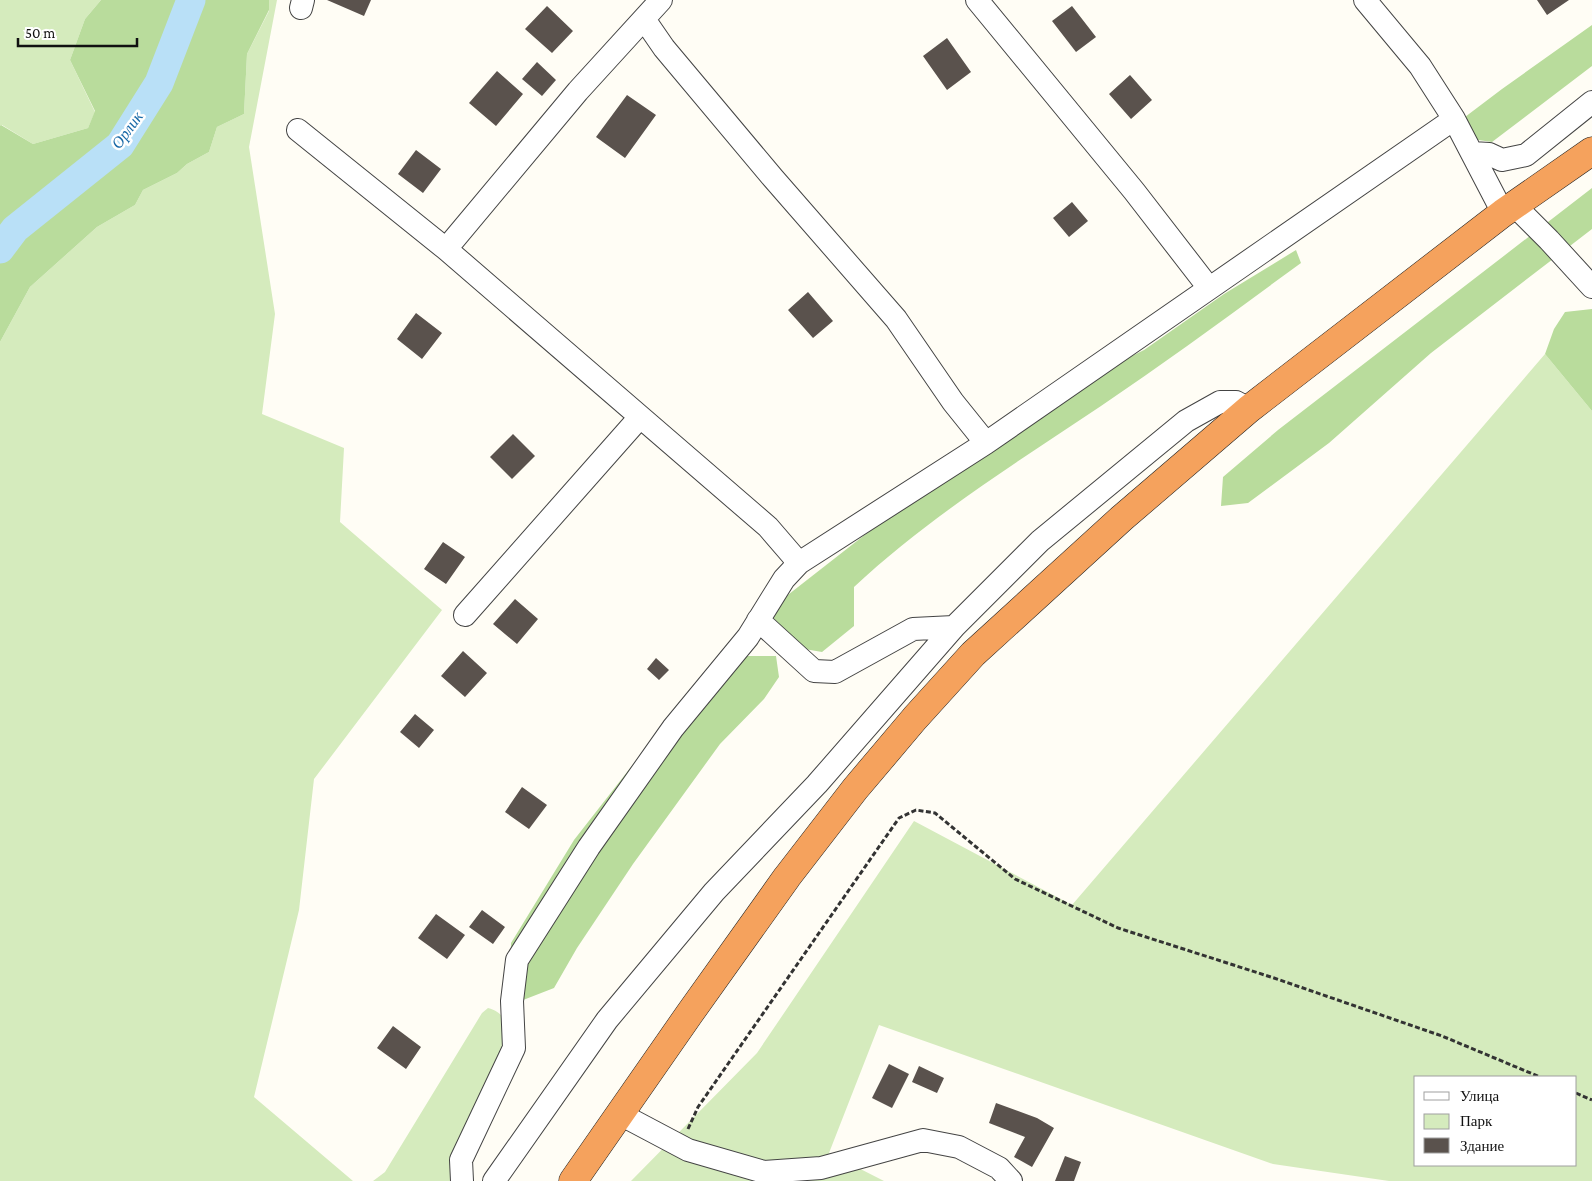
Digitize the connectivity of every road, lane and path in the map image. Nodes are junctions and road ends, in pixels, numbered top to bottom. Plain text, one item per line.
1 (661, 0) edge
2 (977, 0) edge
3 (1365, 0) edge
4 (644, 19) junction
5 (1592, 102) edge
6 (1454, 119) junction
7 (298, 130) dead end
8 (1592, 151) edge
9 (1472, 153) junction
10 (1509, 209) junction
11 (446, 249) junction
12 (1592, 286) edge
13 (1209, 288) junction
14 (1249, 409) junction
15 (640, 417) junction
16 (986, 443) junction
17 (799, 562) junction
18 (465, 615) dead end
19 (758, 620) junction
20 (954, 627) junction
21 (1538, 1076) edge
22 (1577, 1093) edge
23 (1592, 1100) edge
24 (620, 1114) junction
25 (680, 1146) junction
26 (462, 1181) edge
27 (494, 1181) edge
28 (573, 1181) edge
29 (1011, 1181) edge

1 - 4 street
2 - 13 street
3 - 6 street
4 - 11 street
4 - 16 street
5 - 9 street
6 - 9 street
6 - 13 street
7 - 11 street
8 - 10 highway
9 - 10 street
10 - 12 street
10 - 14 highway
11 - 15 street
13 - 16 street
14 - 20 street
14 - 24 highway
15 - 17 street
15 - 18 street
16 - 17 street
17 - 19 street
19 - 20 street
19 - 26 street
20 - 27 street
21 - 25 path
22 - 23 path
24 - 25 street
24 - 28 highway
25 - 29 street

